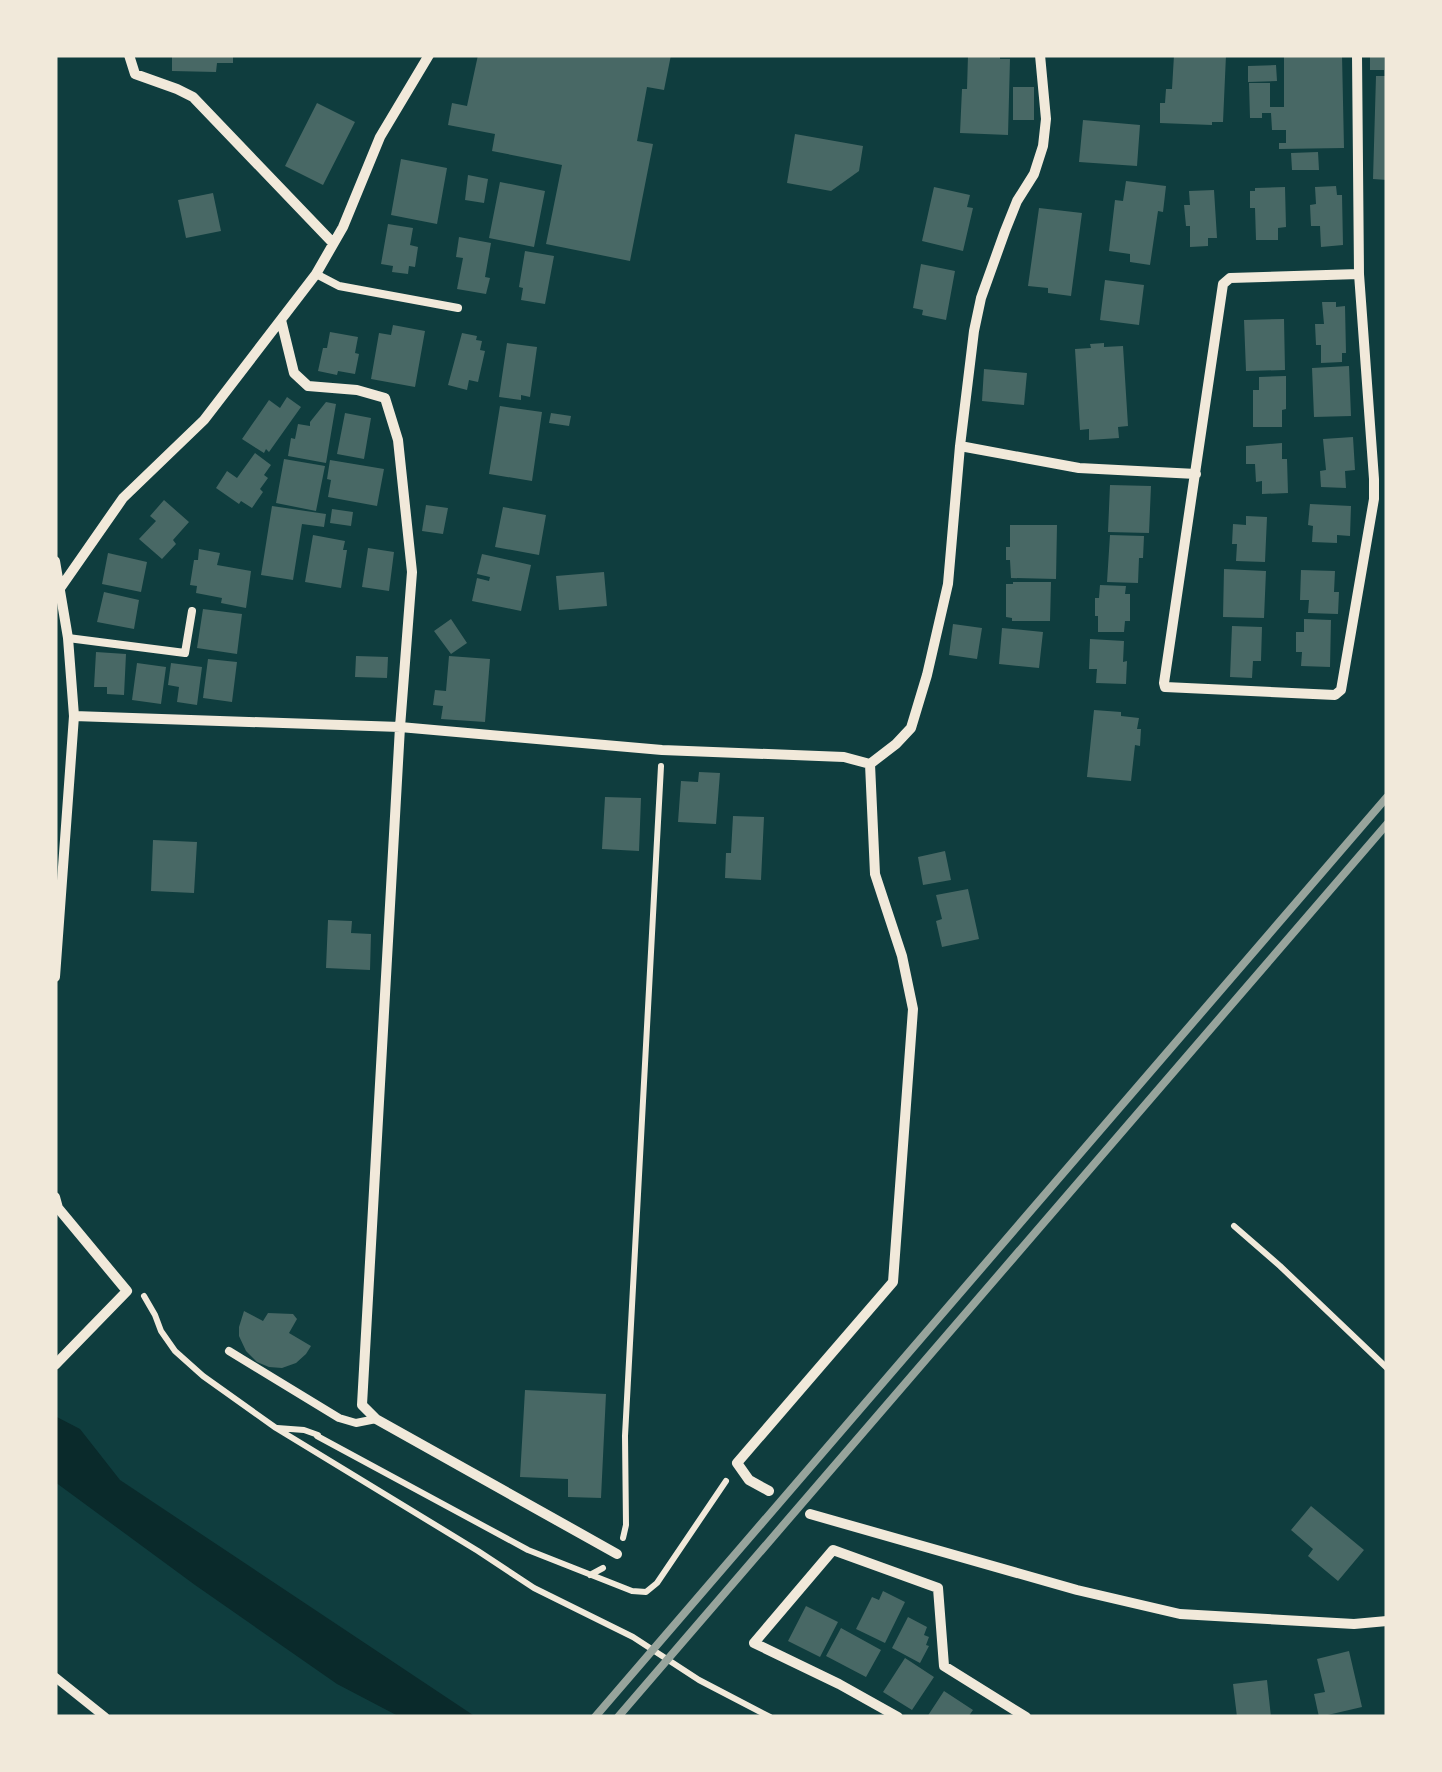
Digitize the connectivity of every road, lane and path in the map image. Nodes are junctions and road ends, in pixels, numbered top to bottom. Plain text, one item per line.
1 (129, 55) edge
2 (429, 55) edge
3 (1040, 55) edge
4 (1357, 55) edge
5 (333, 243) junction
6 (316, 274) junction
7 (1359, 274) junction
8 (458, 308) dead end
9 (281, 320) junction
10 (960, 446) junction
11 (1196, 474) junction
12 (55, 562) edge
13 (61, 587) junction
14 (192, 611) dead end
15 (68, 638) junction
16 (74, 716) junction
17 (400, 727) junction
18 (662, 750) junction
19 (870, 764) junction
20 (55, 977) edge
21 (55, 1197) edge
22 (1234, 1226) dead end
23 (127, 1291) junction
24 (229, 1351) dead end
25 (55, 1365) edge
26 (1387, 1368) edge
27 (376, 1419) junction
28 (316, 1436) dead end
29 (737, 1463) junction
30 (769, 1491) dead end
31 (810, 1514) dead end
32 (617, 1554) junction
33 (590, 1575) junction
34 (1387, 1621) edge
35 (55, 1677) edge
36 (105, 1717) edge
37 (770, 1717) edge
38 (898, 1717) edge
39 (1026, 1717) edge

1 - 5 street
2 - 5 street
3 - 10 street
4 - 7 street
5 - 6 street
6 - 8 lane
6 - 9 street
7 - 11 street
7 - 11 street
9 - 13 street
9 - 17 street
10 - 11 street
10 - 19 street
12 - 13 street
13 - 15 street
14 - 15 lane
15 - 16 street
16 - 17 street
16 - 20 street
17 - 18 street
17 - 27 street
18 - 19 street
18 - 32 path
19 - 29 street
21 - 23 street
22 - 26 path
23 - 25 street
23 - 37 path
24 - 27 lane
27 - 32 street
28 - 33 path
29 - 30 street
29 - 33 path
31 - 34 street
32 - 33 path
35 - 36 street
38 - 39 street

